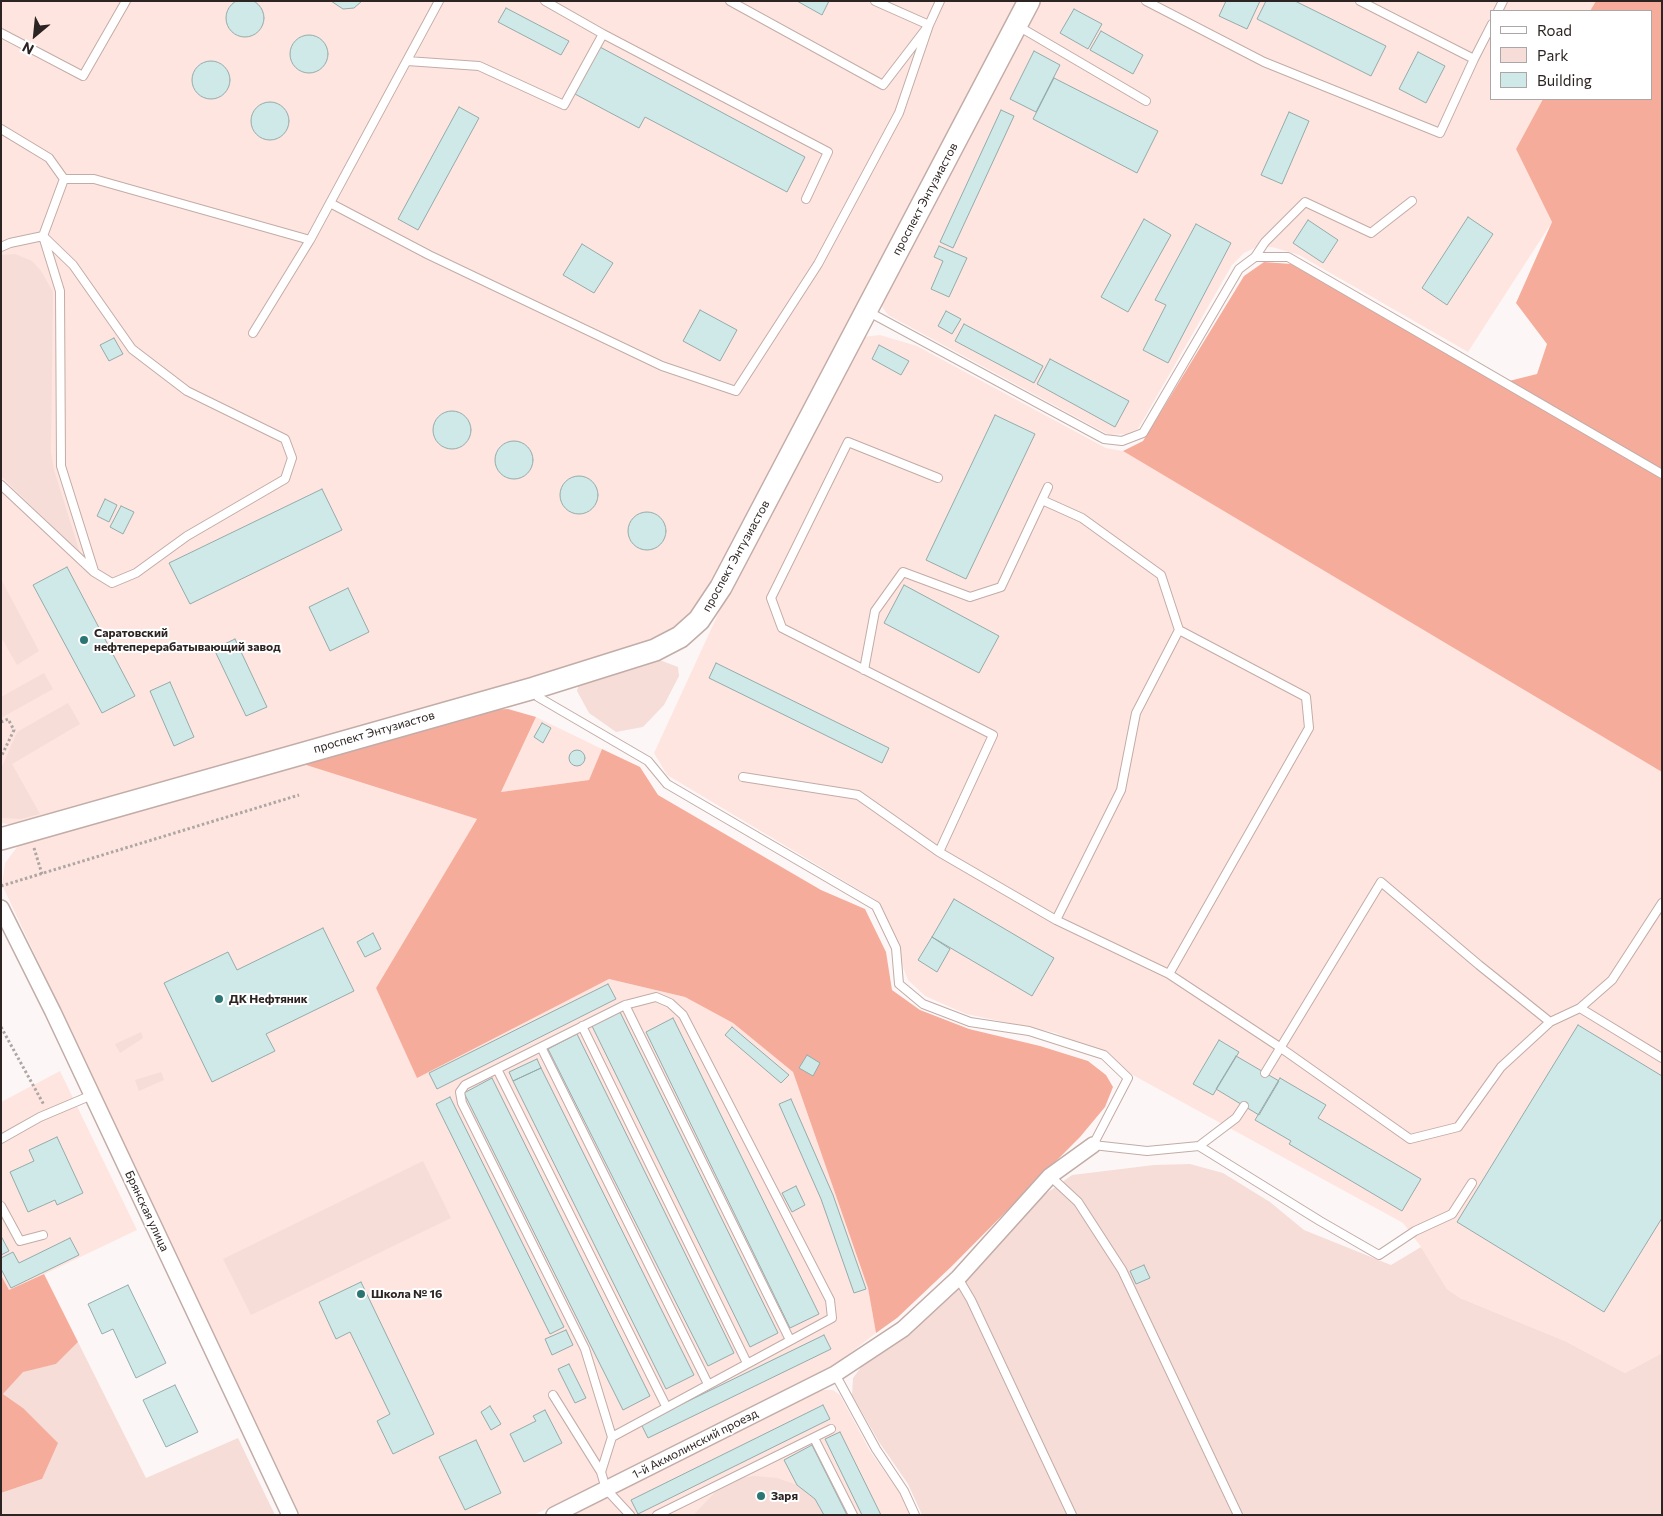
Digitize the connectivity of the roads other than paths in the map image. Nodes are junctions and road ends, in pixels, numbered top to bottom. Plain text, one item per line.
1 (126, 1) edge
2 (439, 1) edge
3 (545, 1) edge
4 (730, 1) edge
5 (875, 1) edge
6 (940, 1) edge
7 (1029, 1) edge
8 (1146, 1) edge
9 (1360, 1) edge
10 (929, 25) junction
11 (1016, 26) junction
12 (1490, 28) edge
13 (1, 33) edge
14 (603, 34) junction
15 (1474, 59) junction
16 (407, 61) junction
17 (1146, 101) dead end
18 (1, 129) edge
19 (64, 179) junction
20 (806, 199) dead end
21 (1412, 201) dead end
22 (330, 203) junction
23 (43, 236) junction
24 (310, 240) junction
25 (1, 247) edge
26 (1255, 257) junction
27 (866, 310) junction
28 (252, 334) dead end
29 (1662, 474) edge
30 (938, 478) dead end
31 (1, 485) edge
32 (1048, 487) dead end
33 (1042, 500) junction
34 (94, 572) junction
35 (1179, 630) junction
36 (864, 670) junction
37 (534, 688) junction
38 (743, 776) dead end
39 (1, 839) edge
40 (939, 852) junction
41 (1662, 903) edge
42 (1, 908) edge
43 (1056, 920) junction
44 (1169, 974) junction
45 (624, 1005) junction
46 (1580, 1008) junction
47 (1550, 1022) junction
48 (582, 1026) junction
49 (541, 1047) junction
50 (1281, 1048) junction
51 (1662, 1058) edge
52 (497, 1069) junction
53 (1265, 1073) dead end
54 (92, 1095) junction
55 (1244, 1106) dead end
56 (1, 1139) edge
57 (1093, 1145) junction
58 (1199, 1146) junction
59 (1050, 1176) junction
60 (1472, 1184) dead end
61 (1, 1206) edge
62 (43, 1235) dead end
63 (958, 1278) junction
64 (790, 1340) junction
65 (747, 1363) junction
66 (835, 1374) junction
67 (708, 1384) junction
68 (552, 1395) dead end
69 (666, 1406) junction
70 (830, 1429) dead end
71 (612, 1437) junction
72 (814, 1438) junction
73 (601, 1472) junction
74 (606, 1489) junction
75 (290, 1515) edge
76 (554, 1515) edge
77 (630, 1515) edge
78 (657, 1515) edge
79 (853, 1515) edge
80 (915, 1515) edge
81 (1072, 1515) edge
82 (1238, 1515) edge

1 - 13 lane
2 - 16 lane
3 - 14 lane
4 - 10 lane
5 - 10 lane
6 - 10 lane
7 - 11 street, проспект Энтузиастов
8 - 15 lane
9 - 15 lane
10 - 22 lane
11 - 17 lane
11 - 27 street, проспект Энтузиастов
12 - 15 lane
14 - 16 lane
14 - 20 lane
16 - 22 lane
18 - 19 lane
19 - 23 lane
19 - 24 lane
21 - 26 lane
22 - 24 lane
23 - 25 lane
23 - 34 lane
23 - 34 lane
24 - 28 lane
26 - 27 lane
26 - 29 lane
27 - 37 street, проспект Энтузиастов
30 - 36 lane
31 - 34 lane
32 - 33 lane
33 - 35 lane
33 - 36 lane
35 - 43 lane
35 - 44 lane
36 - 40 lane
37 - 39 street, проспект Энтузиастов
37 - 57 lane
38 - 40 lane
40 - 43 lane
41 - 46 lane
42 - 54 street, Брянская улица
43 - 44 lane
44 - 50 lane
45 - 48 lane
45 - 64 lane
45 - 64 lane
46 - 47 lane
46 - 51 lane
47 - 50 lane
47 - 50 lane
48 - 49 lane
48 - 65 lane
49 - 52 lane
49 - 67 lane
50 - 53 lane
52 - 69 lane
52 - 71 lane
54 - 56 lane
54 - 75 street, Брянская улица
55 - 58 lane
57 - 58 lane
57 - 59 street, 1-й Акмолинский проезд
58 - 60 lane
59 - 63 street, 1-й Акмолинский проезд
59 - 82 lane
61 - 62 lane
63 - 66 street, 1-й Акмолинский проезд
63 - 81 lane
64 - 65 lane
65 - 67 lane
66 - 74 street, 1-й Акмолинский проезд
66 - 80 lane
67 - 69 lane
68 - 73 lane
69 - 71 lane
70 - 72 lane
71 - 73 lane
72 - 78 lane
72 - 79 lane
73 - 74 lane
74 - 76 street, 1-й Акмолинский проезд
74 - 77 lane

